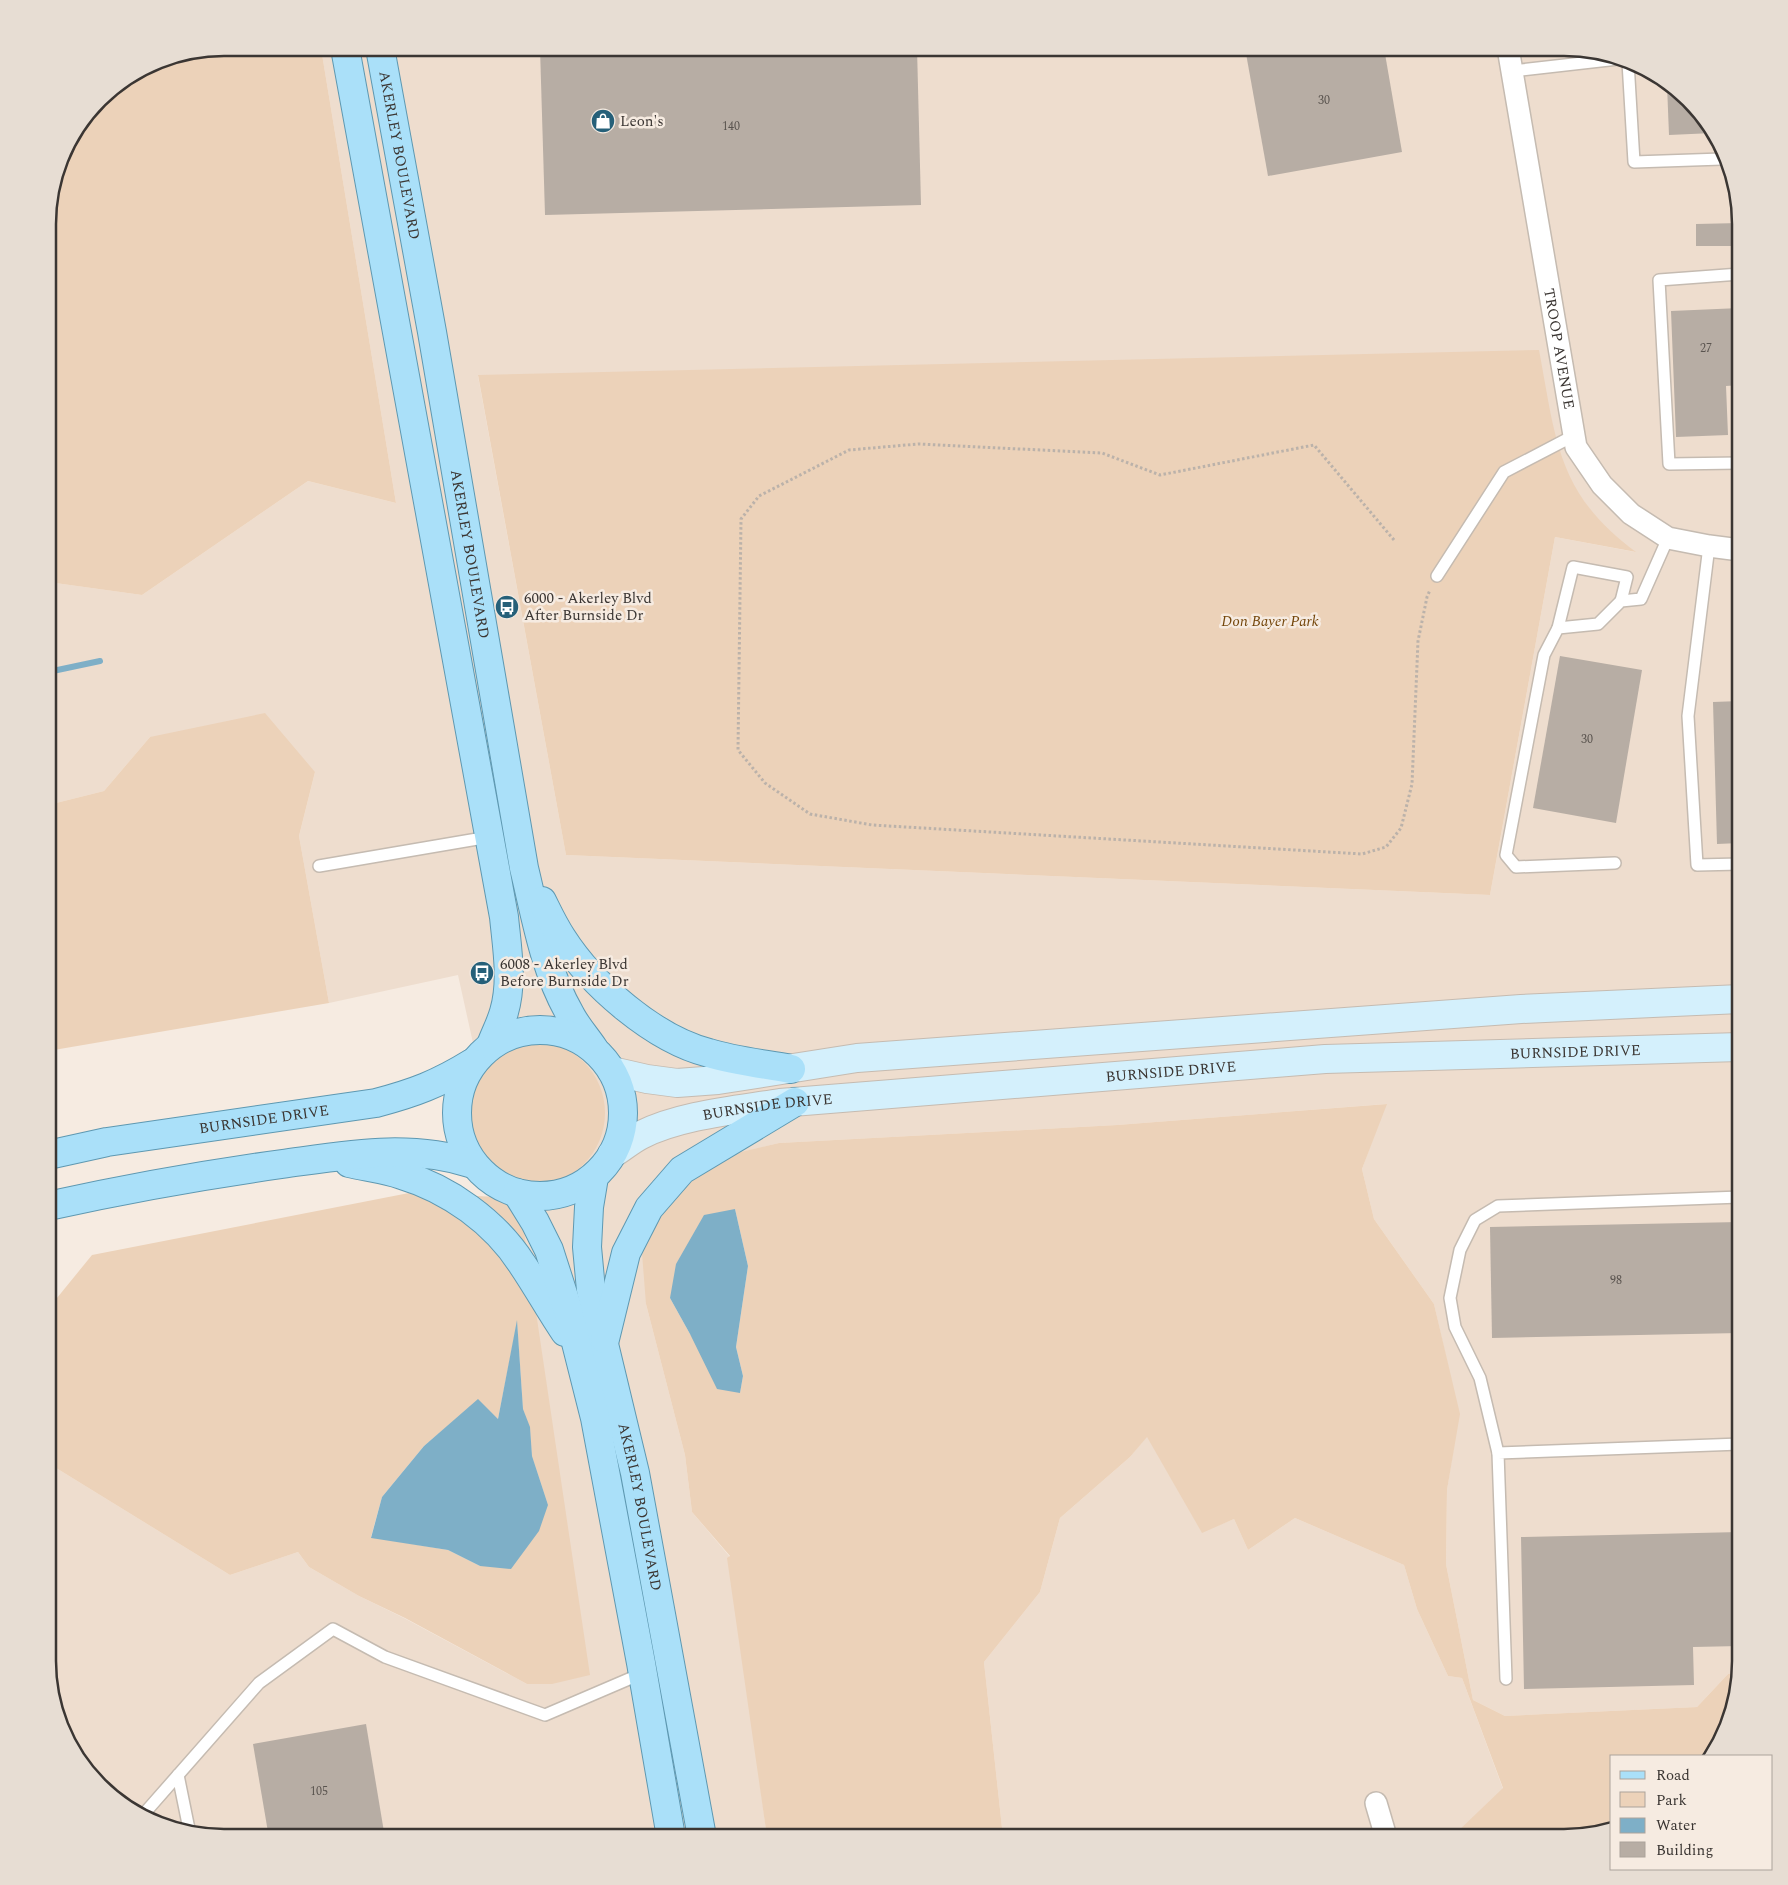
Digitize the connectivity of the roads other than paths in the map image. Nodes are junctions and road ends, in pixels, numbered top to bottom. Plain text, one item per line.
1 (347, 57) edge
2 (382, 57) edge
3 (1510, 57) edge
4 (1603, 61) edge
5 (1628, 69) edge
6 (1512, 71) junction
7 (1719, 159) edge
8 (1732, 275) edge
9 (1575, 435) junction
10 (1732, 462) edge
11 (1668, 538) junction
12 (1709, 546) junction
13 (1732, 549) edge
14 (1437, 576) road end
15 (1621, 601) junction
16 (1558, 628) junction
17 (489, 838) junction
18 (1614, 863) dead end
19 (1732, 864) edge
20 (319, 866) dead end
21 (524, 868) junction
22 (1732, 999) edge
23 (1732, 1047) edge
24 (594, 1048) junction
25 (481, 1054) junction
26 (791, 1068) junction
27 (612, 1071) junction
28 (795, 1102) junction
29 (56, 1153) edge
30 (612, 1154) junction
31 (323, 1158) junction
32 (473, 1164) junction
33 (594, 1177) junction
34 (517, 1193) junction
35 (1732, 1197) edge
36 (56, 1204) edge
37 (604, 1343) junction
38 (578, 1352) junction
39 (1732, 1444) edge
40 (1498, 1453) junction
41 (643, 1673) junction
42 (1506, 1679) dead end
43 (178, 1775) junction
44 (1376, 1803) dead end
45 (147, 1810) edge
46 (188, 1825) edge
47 (669, 1829) edge
48 (700, 1829) edge
49 (1383, 1829) edge

1 - 17 main road
2 - 21 main road, AKERLEY BOULEVARD
3 - 6 street, TROOP AVENUE
4 - 6 lane
5 - 7 lane
6 - 9 street, TROOP AVENUE
8 - 10 lane
9 - 11 street, TROOP AVENUE
9 - 14 lane
11 - 12 street, TROOP AVENUE
11 - 15 lane
12 - 13 street, TROOP AVENUE
12 - 19 lane
15 - 16 lane
15 - 16 lane
16 - 18 lane
17 - 20 lane
17 - 25 main road
21 - 24 main road, AKERLEY BOULEVARD
21 - 26 main road
22 - 26 main road
23 - 28 main road, BURNSIDE DRIVE
24 - 25 main road
24 - 27 main road
25 - 29 main road, BURNSIDE DRIVE
25 - 32 main road
26 - 27 main road
27 - 30 main road
28 - 30 main road, BURNSIDE DRIVE
28 - 37 main road
30 - 33 main road
31 - 32 main road
31 - 36 main road
31 - 38 main road
32 - 34 main road
33 - 34 main road
33 - 37 main road, AKERLEY BOULEVARD
34 - 38 main road, AKERLEY BOULEVARD
35 - 40 lane
37 - 48 main road, AKERLEY BOULEVARD
38 - 41 main road, AKERLEY BOULEVARD
39 - 40 lane
40 - 42 lane
41 - 43 lane
41 - 47 main road, AKERLEY BOULEVARD
43 - 45 lane
43 - 46 lane
44 - 49 street

